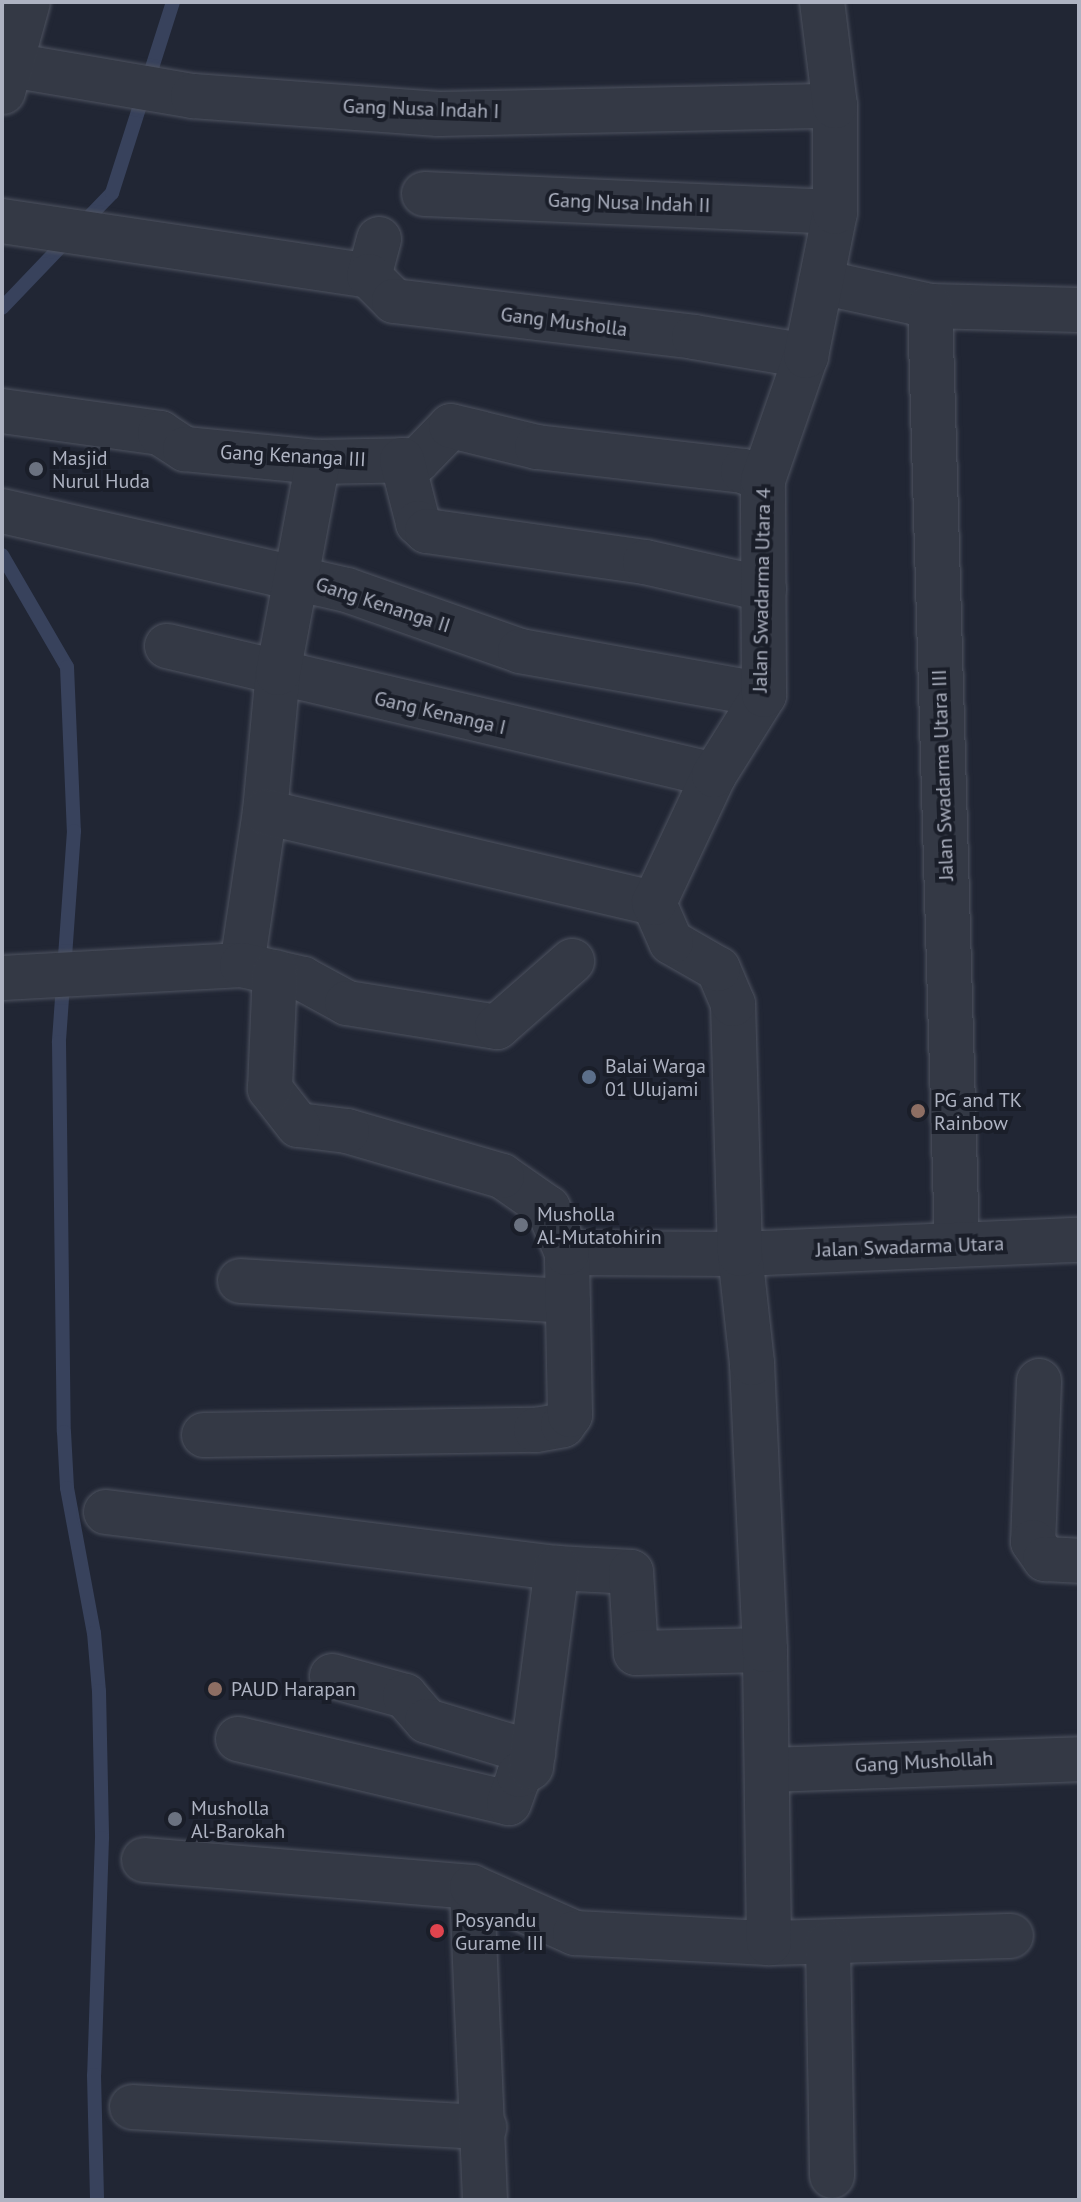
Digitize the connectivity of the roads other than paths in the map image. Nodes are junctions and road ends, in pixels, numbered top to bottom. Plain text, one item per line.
1 (28, 2) edge
2 (822, 2) edge
3 (6, 80) edge
4 (835, 106) junction
5 (424, 194) dead end
6 (835, 212) junction
7 (14, 223) edge
8 (821, 282) junction
9 (930, 306) junction
10 (1079, 310) edge
11 (806, 356) junction
12 (4, 412) edge
13 (402, 460) junction
14 (318, 462) junction
15 (763, 480) junction
16 (2, 511) edge
17 (298, 579) junction
18 (764, 589) junction
19 (167, 646) dead end
20 (278, 673) junction
21 (764, 695) junction
22 (714, 775) junction
23 (265, 812) junction
24 (654, 903) junction
25 (572, 961) dead end
26 (259, 968) junction
27 (14, 976) edge
28 (1079, 1240) edge
29 (957, 1244) junction
30 (567, 1253) junction
31 (740, 1254) junction
32 (240, 1281) dead end
33 (567, 1301) junction
34 (1039, 1381) dead end
35 (204, 1435) dead end
36 (106, 1512) dead end
37 (1079, 1561) edge
38 (557, 1568) junction
39 (765, 1650) junction
40 (332, 1676) dead end
41 (238, 1739) dead end
42 (533, 1753) junction
43 (1079, 1759) edge
44 (769, 1770) junction
45 (144, 1860) dead end
46 (472, 1887) junction
47 (1011, 1936) dead end
48 (769, 1943) junction
49 (828, 1944) junction
50 (132, 2107) dead end
51 (484, 2127) junction
52 (832, 2176) dead end
53 (485, 2200) edge

1 - 3 street
2 - 4 street
3 - 4 street, Gang Nusa Indah I
4 - 6 street
5 - 6 street, Gang Nusa Indah II
6 - 8 street, Jalan Swadarma Utara 4
7 - 11 street, Gang Musholla
8 - 9 street
8 - 11 street, Jalan Swadarma Utara 4
9 - 10 street
9 - 29 street, Jalan Swadarma Utara III
11 - 15 street, Jalan Swadarma Utara 4
12 - 14 street, Gang Kenanga III
13 - 14 street, Gang Kenanga III
13 - 15 street, Gang Kenanga III
13 - 18 street
14 - 17 street
15 - 18 street, Jalan Swadarma Utara 4
16 - 17 street, Gang Kenanga II
17 - 20 street
17 - 21 street, Gang Kenanga II
18 - 21 street, Jalan Swadarma Utara 4
19 - 20 street, Gang Kenanga I
20 - 22 street, Gang Kenanga I
20 - 23 street
21 - 22 street, Jalan Swadarma Utara 4
22 - 24 street, Jalan Swadarma Utara 4
23 - 24 street
23 - 26 street
24 - 31 street
25 - 26 street
26 - 27 street
26 - 30 street
28 - 29 street, Jalan Swadarma Utara
29 - 31 street, Jalan Swadarma Utara
30 - 31 street, Jalan Swadarma Utara
30 - 33 street
31 - 39 street
32 - 33 street
33 - 35 street
34 - 37 street
36 - 38 street
38 - 39 street
38 - 42 street
39 - 44 street
40 - 42 street
41 - 42 street
43 - 44 street, Gang Mushollah
44 - 48 street
45 - 46 street
46 - 48 street
46 - 51 street
47 - 49 street
48 - 49 street
49 - 52 street
50 - 51 street
51 - 53 street

